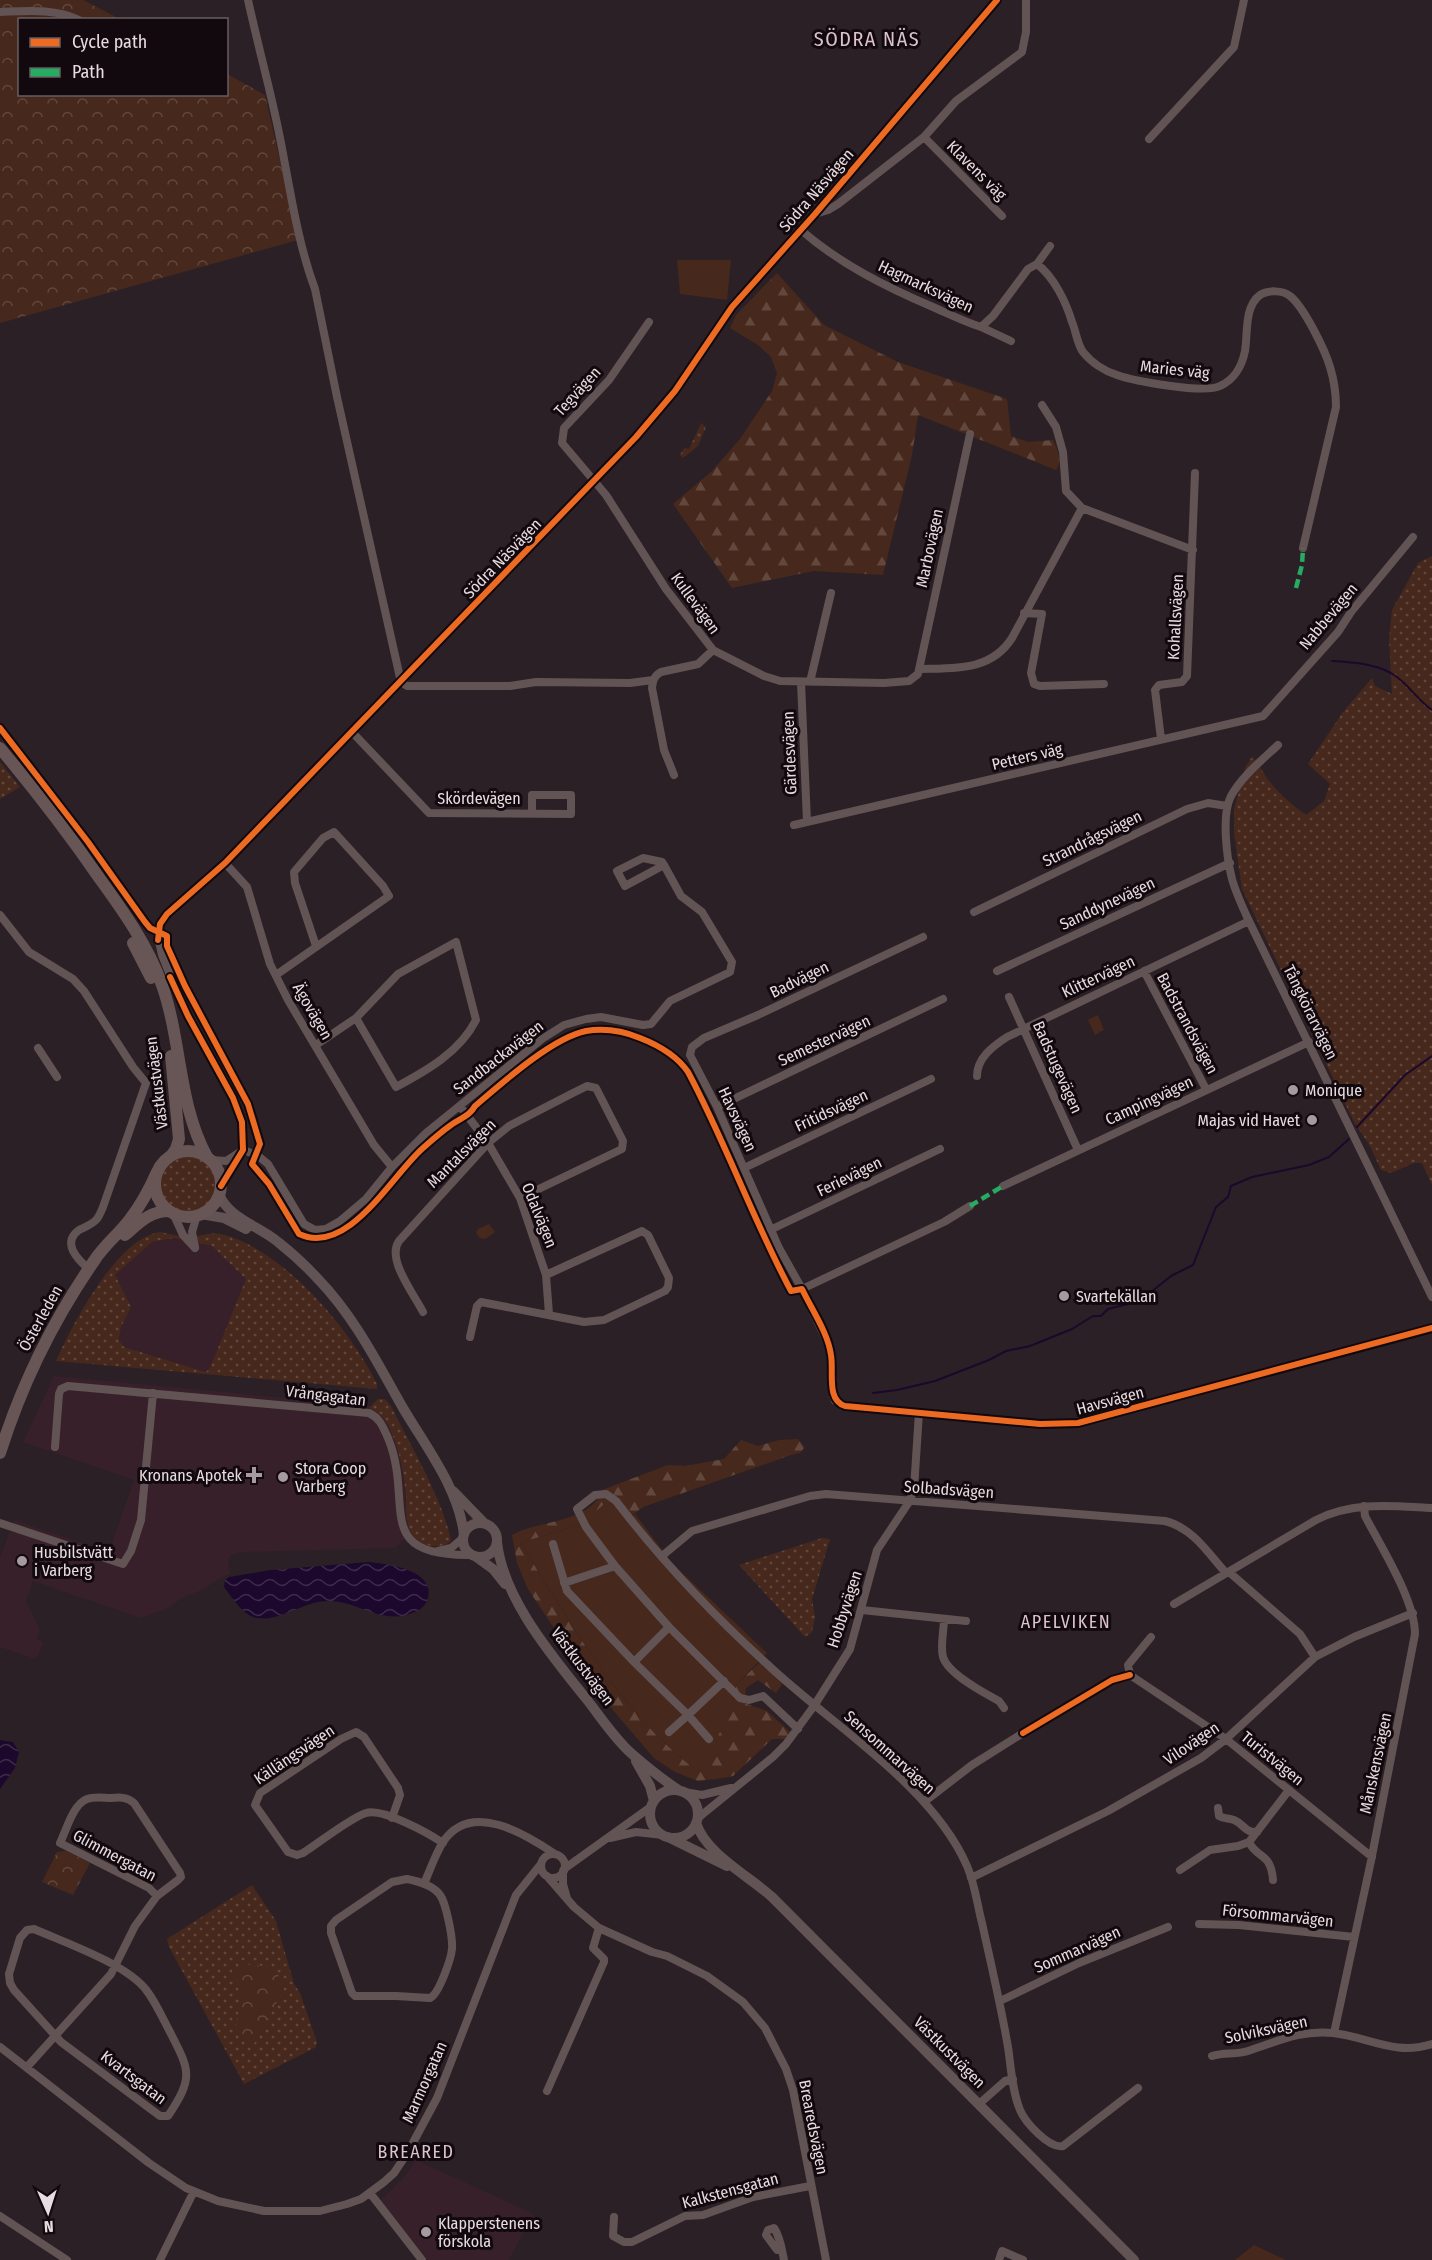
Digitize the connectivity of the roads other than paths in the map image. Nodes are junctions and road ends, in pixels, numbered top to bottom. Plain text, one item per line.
1 (248, 0) edge
2 (1026, 0) edge
3 (1244, 0) edge
4 (993, 1) edge
5 (0, 12) edge
6 (75, 18) edge
7 (924, 137) junction
8 (1149, 139) dead end
9 (815, 214) junction
10 (1002, 216) dead end
11 (801, 230) junction
12 (1050, 246) dead end
13 (1037, 264) junction
14 (650, 322) dead end
15 (981, 327) junction
16 (1011, 341) dead end
17 (1042, 405) dead end
18 (970, 434) dead end
19 (1196, 473) dead end
20 (594, 480) junction
21 (1082, 508) junction
22 (1413, 537) dead end
23 (1303, 548) dead end
24 (1193, 550) junction
25 (831, 593) dead end
26 (1024, 613) junction
27 (713, 650) junction
28 (921, 669) junction
29 (653, 680) junction
30 (401, 682) junction
31 (805, 682) junction
32 (1104, 684) dead end
33 (1266, 714) joint
34 (352, 732) junction
35 (1161, 739) junction
36 (1278, 745) dead end
37 (0, 748) edge
38 (10, 760) junction
39 (674, 775) dead end
40 (1227, 806) junction
41 (532, 813) junction
42 (807, 822) junction
43 (794, 825) dead end
44 (225, 863) junction
45 (1230, 863) junction
46 (664, 865) junction
47 (974, 912) dead end
48 (0, 915) edge
49 (1249, 921) junction
50 (923, 937) dead end
51 (316, 946) junction
52 (997, 971) dead end
53 (1144, 971) junction
54 (276, 975) junction
55 (1009, 997) dead end
56 (943, 999) dead end
57 (356, 1018) junction
58 (1025, 1028) junction
59 (1309, 1042) junction
60 (316, 1046) junction
61 (38, 1048) dead end
62 (690, 1050) joint
63 (977, 1076) dead end
64 (57, 1077) dead end
65 (931, 1078) dead end
66 (1206, 1089) junction
67 (460, 1106) junction
68 (717, 1107) junction
69 (488, 1143) junction
70 (940, 1149) dead end
71 (243, 1150) junction
72 (1078, 1150) junction
73 (171, 1156) junction
74 (209, 1158) junction
75 (392, 1167) junction
76 (744, 1168) junction
77 (157, 1172) junction
78 (1003, 1186) dead end
79 (220, 1190) junction
80 (520, 1198) junction
81 (970, 1206) dead end
82 (171, 1212) junction
83 (199, 1215) junction
84 (770, 1230) junction
85 (303, 1263) junction
86 (89, 1269) junction
87 (546, 1275) junction
88 (802, 1289) junction
89 (1432, 1298) edge
90 (423, 1312) dead end
91 (549, 1314) junction
92 (1432, 1328) edge
93 (470, 1336) dead end
94 (153, 1393) junction
95 (920, 1412) junction
96 (55, 1447) dead end
97 (0, 1454) edge
98 (449, 1487) junction
99 (909, 1502) junction
100 (1364, 1506) junction
101 (1432, 1508) edge
102 (0, 1522) edge
103 (484, 1523) junction
104 (464, 1536) junction
105 (497, 1542) junction
106 (553, 1544) dead end
107 (432, 1552) junction
108 (474, 1555) junction
109 (662, 1556) junction
110 (615, 1566) junction
111 (1228, 1572) junction
112 (564, 1583) junction
113 (514, 1595) junction
114 (1174, 1604) dead end
115 (862, 1610) junction
116 (1413, 1613) junction
117 (944, 1619) junction
118 (966, 1621) dead end
119 (669, 1627) junction
120 (1150, 1637) dead end
121 (1315, 1657) junction
122 (634, 1662) junction
123 (724, 1681) junction
124 (814, 1706) junction
125 (1004, 1708) dead end
126 (688, 1716) junction
127 (798, 1729) junction
128 (669, 1732) dead end
129 (1023, 1733) dead end
130 (709, 1739) dead end
131 (1226, 1739) junction
132 (631, 1753) junction
133 (737, 1786) junction
134 (1289, 1790) junction
135 (682, 1792) junction
136 (924, 1802) junction
137 (653, 1804) junction
138 (1218, 1808) dead end
139 (392, 1818) junction
140 (697, 1821) junction
141 (1257, 1832) junction
142 (665, 1836) junction
143 (534, 1841) junction
144 (601, 1841) junction
145 (443, 1842) junction
146 (1249, 1842) junction
147 (586, 1852) junction
148 (557, 1856) junction
149 (1372, 1857) junction
150 (541, 1863) junction
151 (564, 1870) junction
152 (738, 1870) junction
153 (1180, 1870) dead end
154 (547, 1876) junction
155 (971, 1878) junction
156 (528, 1880) junction
157 (1273, 1881) dead end
158 (424, 1884) junction
159 (157, 1896) junction
160 (567, 1898) junction
161 (1199, 1924) dead end
162 (599, 1928) junction
163 (1168, 1928) dead end
164 (1354, 1937) junction
165 (116, 1967) junction
166 (1000, 2001) junction
167 (1334, 2034) junction
168 (55, 2036) junction
169 (1432, 2044) edge
170 (0, 2047) edge
171 (1212, 2056) dead end
172 (27, 2067) junction
173 (1013, 2079) junction
174 (1138, 2088) dead end
175 (547, 2091) dead end
176 (979, 2104) junction
177 (810, 2186) junction
178 (194, 2191) junction
179 (370, 2193) junction
180 (0, 2216) edge
181 (614, 2217) dead end
182 (782, 2249) dead end
183 (67, 2260) edge
184 (160, 2260) edge
185 (422, 2260) edge
186 (784, 2260) edge
187 (826, 2260) edge
188 (999, 2260) edge
189 (1023, 2260) edge
190 (1134, 2260) edge

1 - 30 street
2 - 7 street
3 - 8 street
4 - 9 street, Södra Näsvägen
5 - 6 street
7 - 9 street, Klavens väg
7 - 10 street, Klavens väg
9 - 11 street, Södra Näsvägen
11 - 15 street, Hagmarksvägen
11 - 20 street, Södra Näsvägen
12 - 13 street, Hagmarksvägen
13 - 15 street, Hagmarksvägen
13 - 23 street, Maries väg
14 - 20 street, Tegvägen
15 - 16 street
17 - 21 street
18 - 28 street, Marbovägen
19 - 24 street, Kohallsvägen
20 - 27 street, Kullevägen
20 - 30 street, Södra Näsvägen
21 - 24 street
21 - 26 street
22 - 33 street, Nabbevägen
24 - 35 street, Kohallsvägen
25 - 31 street, Gärdesvägen
26 - 28 street
26 - 32 street
27 - 29 street
27 - 31 street, Kullevägen
28 - 31 street, Kullevägen
29 - 30 street
29 - 39 street
30 - 34 street, Södra Näsvägen
31 - 42 street, Gärdesvägen
33 - 35 street, Petters väg
34 - 41 street, Skördevägen
34 - 44 street, Södra Näsvägen
35 - 42 street, Petters väg
36 - 40 street
37 - 38 main road, Västkustvägen
38 - 73 main road, Västkustvägen
38 - 74 main road, Västkustvägen
40 - 45 street, Tångkörarvägen
40 - 47 street, Strandrågsvägen
41 - 41 street, Skördevägen
42 - 43 street, Petters väg
44 - 54 street, Ägovägen
44 - 71 street, Södra Näsvägen
45 - 49 street, Tångkörarvägen
45 - 52 street, Sanddynevägen
46 - 46 street
46 - 67 street, Sandbackavägen
48 - 86 street
49 - 53 street, Klittervägen
49 - 59 street, Tångkörarvägen
50 - 62 street, Badvägen
51 - 51 street
51 - 54 street
53 - 58 street, Klittervägen
53 - 66 street, Badstrandsvägen
54 - 60 street, Ägovägen
55 - 58 street, Badstugevägen
56 - 68 street, Semestervägen
57 - 57 street
57 - 60 street
58 - 63 street, Klittervägen
58 - 72 street, Badstugevägen
59 - 66 street, Campingvägen
59 - 89 street, Tångkörarvägen
60 - 75 street, Ägovägen
61 - 64 street
62 - 68 street, Havsvägen
65 - 76 street, Fritidsvägen
66 - 72 street, Campingvägen
67 - 69 street, Odalvägen
67 - 75 street, Sandbackavägen
68 - 76 street, Havsvägen
69 - 80 street, Odalvägen
69 - 80 street, Mantalsvägen
69 - 90 street, Mantalsvägen
70 - 84 street, Ferievägen
71 - 74 street
71 - 75 street, Sandbackavägen
71 - 79 street
72 - 78 street, Campingvägen
73 - 74 main road
73 - 77 main road
74 - 79 main road
76 - 84 street, Havsvägen
77 - 82 main road
77 - 86 main road, Österleden
79 - 83 main road
79 - 85 street, Västkustvägen
80 - 87 street, Odalvägen
81 - 88 street
82 - 83 main road
82 - 83 street
82 - 86 main road, Österleden
83 - 85 street, Västkustvägen
84 - 88 street, Havsvägen
85 - 98 street, Västkustvägen
86 - 97 main road, Österleden
87 - 91 street, Odalvägen
87 - 91 street
88 - 95 street, Havsvägen
91 - 93 street
92 - 95 street, Havsvägen
94 - 96 street, Vrångagatan
94 - 102 street
94 - 107 street, Vrångagatan
95 - 99 street, Hobbyvägen
98 - 103 street, Västkustvägen
98 - 104 street, Västkustvägen
99 - 109 street, Solbadsvägen
99 - 111 street, Solbadsvägen
99 - 115 street, Hobbyvägen
100 - 101 street
100 - 111 street
100 - 116 street, Månskensvägen
103 - 104 street
103 - 105 street, Västkustvägen
104 - 107 street
104 - 108 street, Västkustvägen
105 - 108 street
105 - 113 street, Västkustvägen
106 - 112 street
107 - 108 street, Vrångagatan
108 - 113 street, Västkustvägen
109 - 110 street, Sensommarvägen
109 - 124 street, Sensommarvägen
110 - 112 street
110 - 119 street
111 - 114 street
111 - 121 street, Solbadsvägen
112 - 122 street
113 - 132 street, Västkustvägen
115 - 117 street
115 - 124 street, Hobbyvägen
116 - 121 street, Vilovägen
116 - 149 street, Månskensvägen
117 - 118 street
117 - 125 street
119 - 122 street
119 - 123 street
120 - 131 street, Turistvägen
121 - 131 street, Vilovägen
122 - 126 street
123 - 126 street
123 - 127 street
124 - 127 street, Hobbyvägen
124 - 136 street, Sensommarvägen
126 - 128 street
126 - 130 street
127 - 133 street, Hobbyvägen
129 - 136 street
131 - 134 street, Turistvägen
131 - 155 street, Vilovägen
132 - 135 street, Västkustvägen
132 - 137 street, Västkustvägen
133 - 135 street, Hobbyvägen
133 - 140 street, Hobbyvägen
134 - 141 street
134 - 149 street, Turistvägen
135 - 137 street
135 - 140 street
136 - 155 street, Sensommarvägen
137 - 142 street
137 - 144 street
138 - 141 street
139 - 139 street, Källängsvägen
139 - 145 street
140 - 142 street
140 - 152 street, Västkustvägen
141 - 146 street
142 - 144 street
142 - 152 street, Västkustvägen
143 - 145 street
143 - 148 street
143 - 150 street
144 - 147 street
145 - 158 street
146 - 153 street
146 - 157 street
147 - 148 street
147 - 151 street
148 - 150 street
148 - 151 street
149 - 164 street, Månskensvägen
150 - 154 street
150 - 156 street, Marmorgatan
151 - 154 street
151 - 160 street
152 - 176 street, Västkustvägen
154 - 156 street
154 - 160 street, Brearedsvägen
155 - 166 street, Sensommarvägen
156 - 179 street, Marmorgatan
158 - 158 street
159 - 159 street, Glimmergatan
159 - 165 street, Glimmergatan
160 - 162 street, Brearedsvägen
161 - 164 street, Försommarvägen
162 - 175 street
162 - 177 street, Brearedsvägen
163 - 166 street, Sommarvägen
164 - 167 street, Månskensvägen
165 - 168 street, Glimmergatan
165 - 168 street
165 - 168 street, Kvartsgatan
166 - 173 street, Sensommarvägen
167 - 169 street, Solviksvägen
167 - 171 street, Solviksvägen
168 - 172 street, Glimmergatan
170 - 172 street, Marmorgatan
172 - 178 street, Marmorgatan
173 - 174 street, Sensommarvägen
173 - 176 street
176 - 190 street, Västkustvägen
177 - 181 street, Kalkstensgatan
177 - 187 street, Brearedsvägen
178 - 179 street, Marmorgatan
178 - 184 street
179 - 185 street
180 - 183 street
182 - 186 street
188 - 189 street

